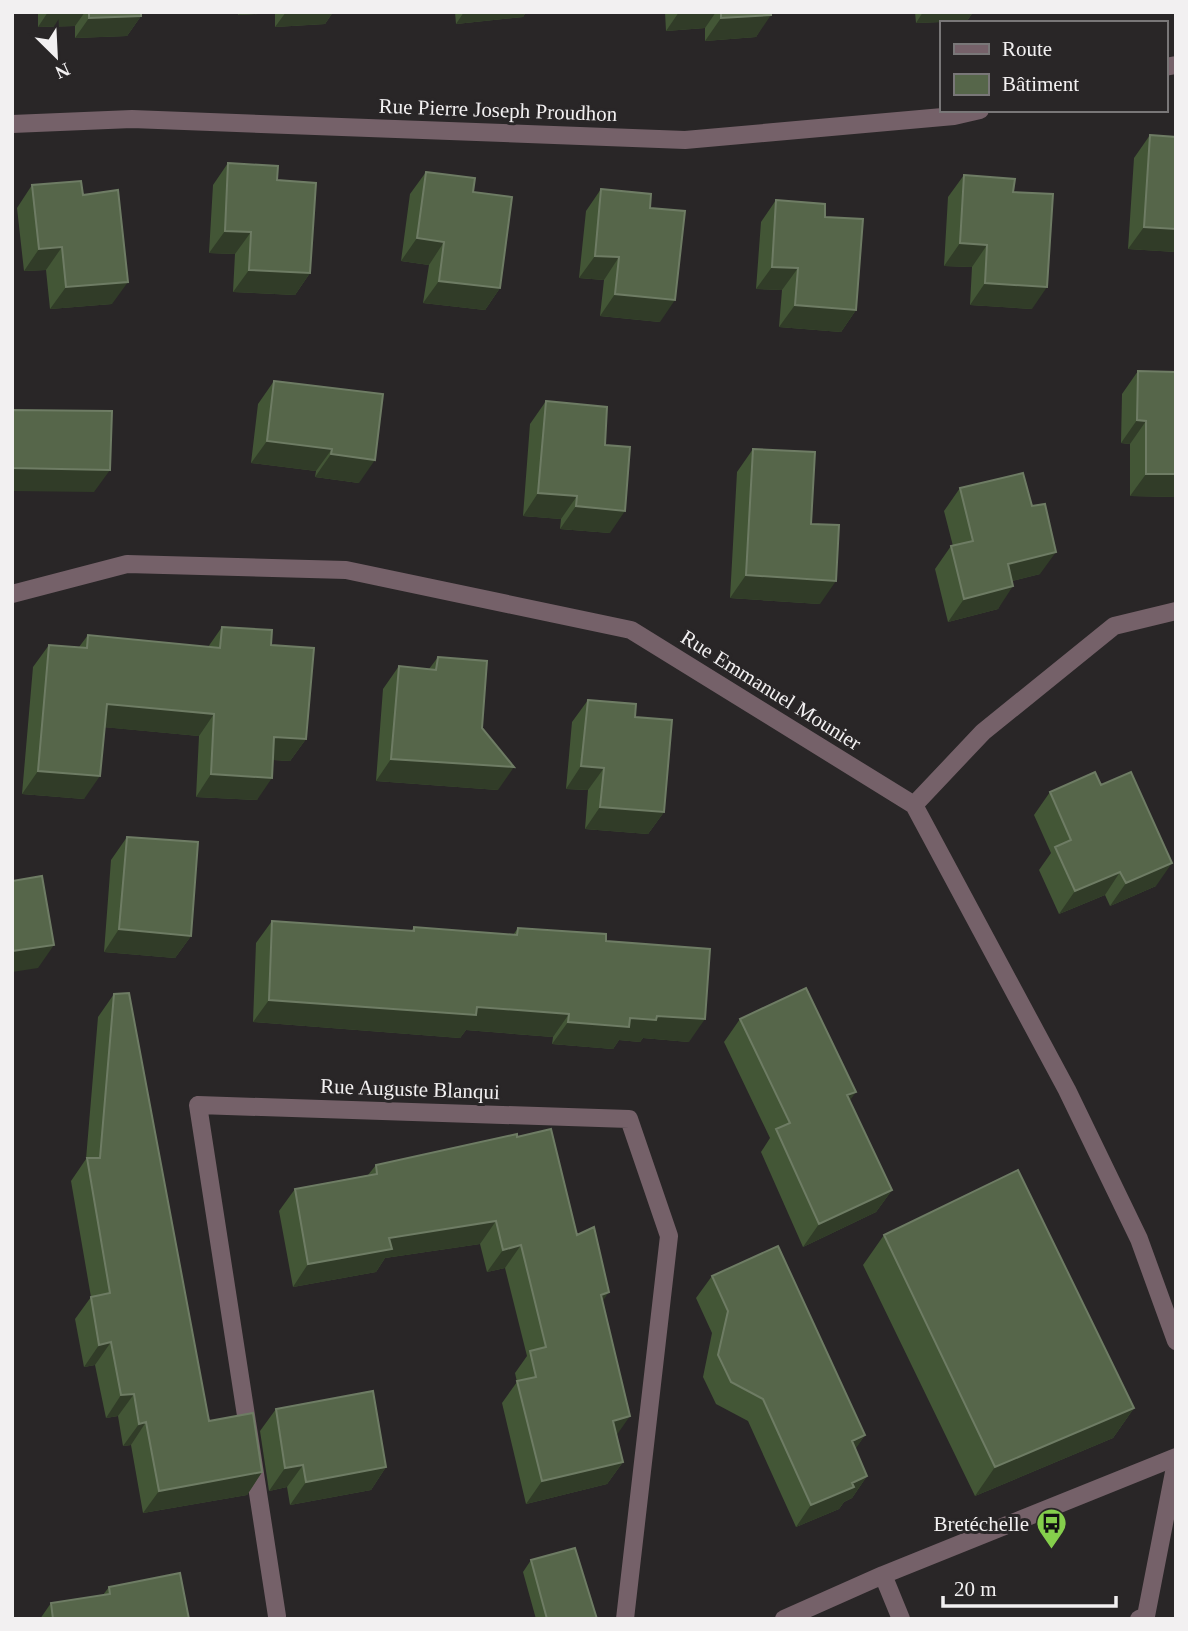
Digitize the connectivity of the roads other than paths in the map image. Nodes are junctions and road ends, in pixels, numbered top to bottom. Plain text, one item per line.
1 (971, 112) edge
2 (12, 124) edge
3 (12, 594) edge
4 (1176, 611) edge
5 (914, 805) junction
6 (1176, 1341) edge
7 (1176, 1457) edge
8 (1176, 1462) edge
9 (883, 1575) junction
10 (277, 1616) dead end
11 (625, 1619) edge
12 (784, 1619) edge
13 (901, 1619) edge
14 (1139, 1619) edge

1 - 2 street, Rue Pierre Joseph Proudhon
3 - 5 street, Rue Emmanuel Mounier
4 - 5 street
5 - 6 street
7 - 9 street
8 - 14 street
9 - 12 street
9 - 13 street
10 - 11 street, Rue Auguste Blanqui

